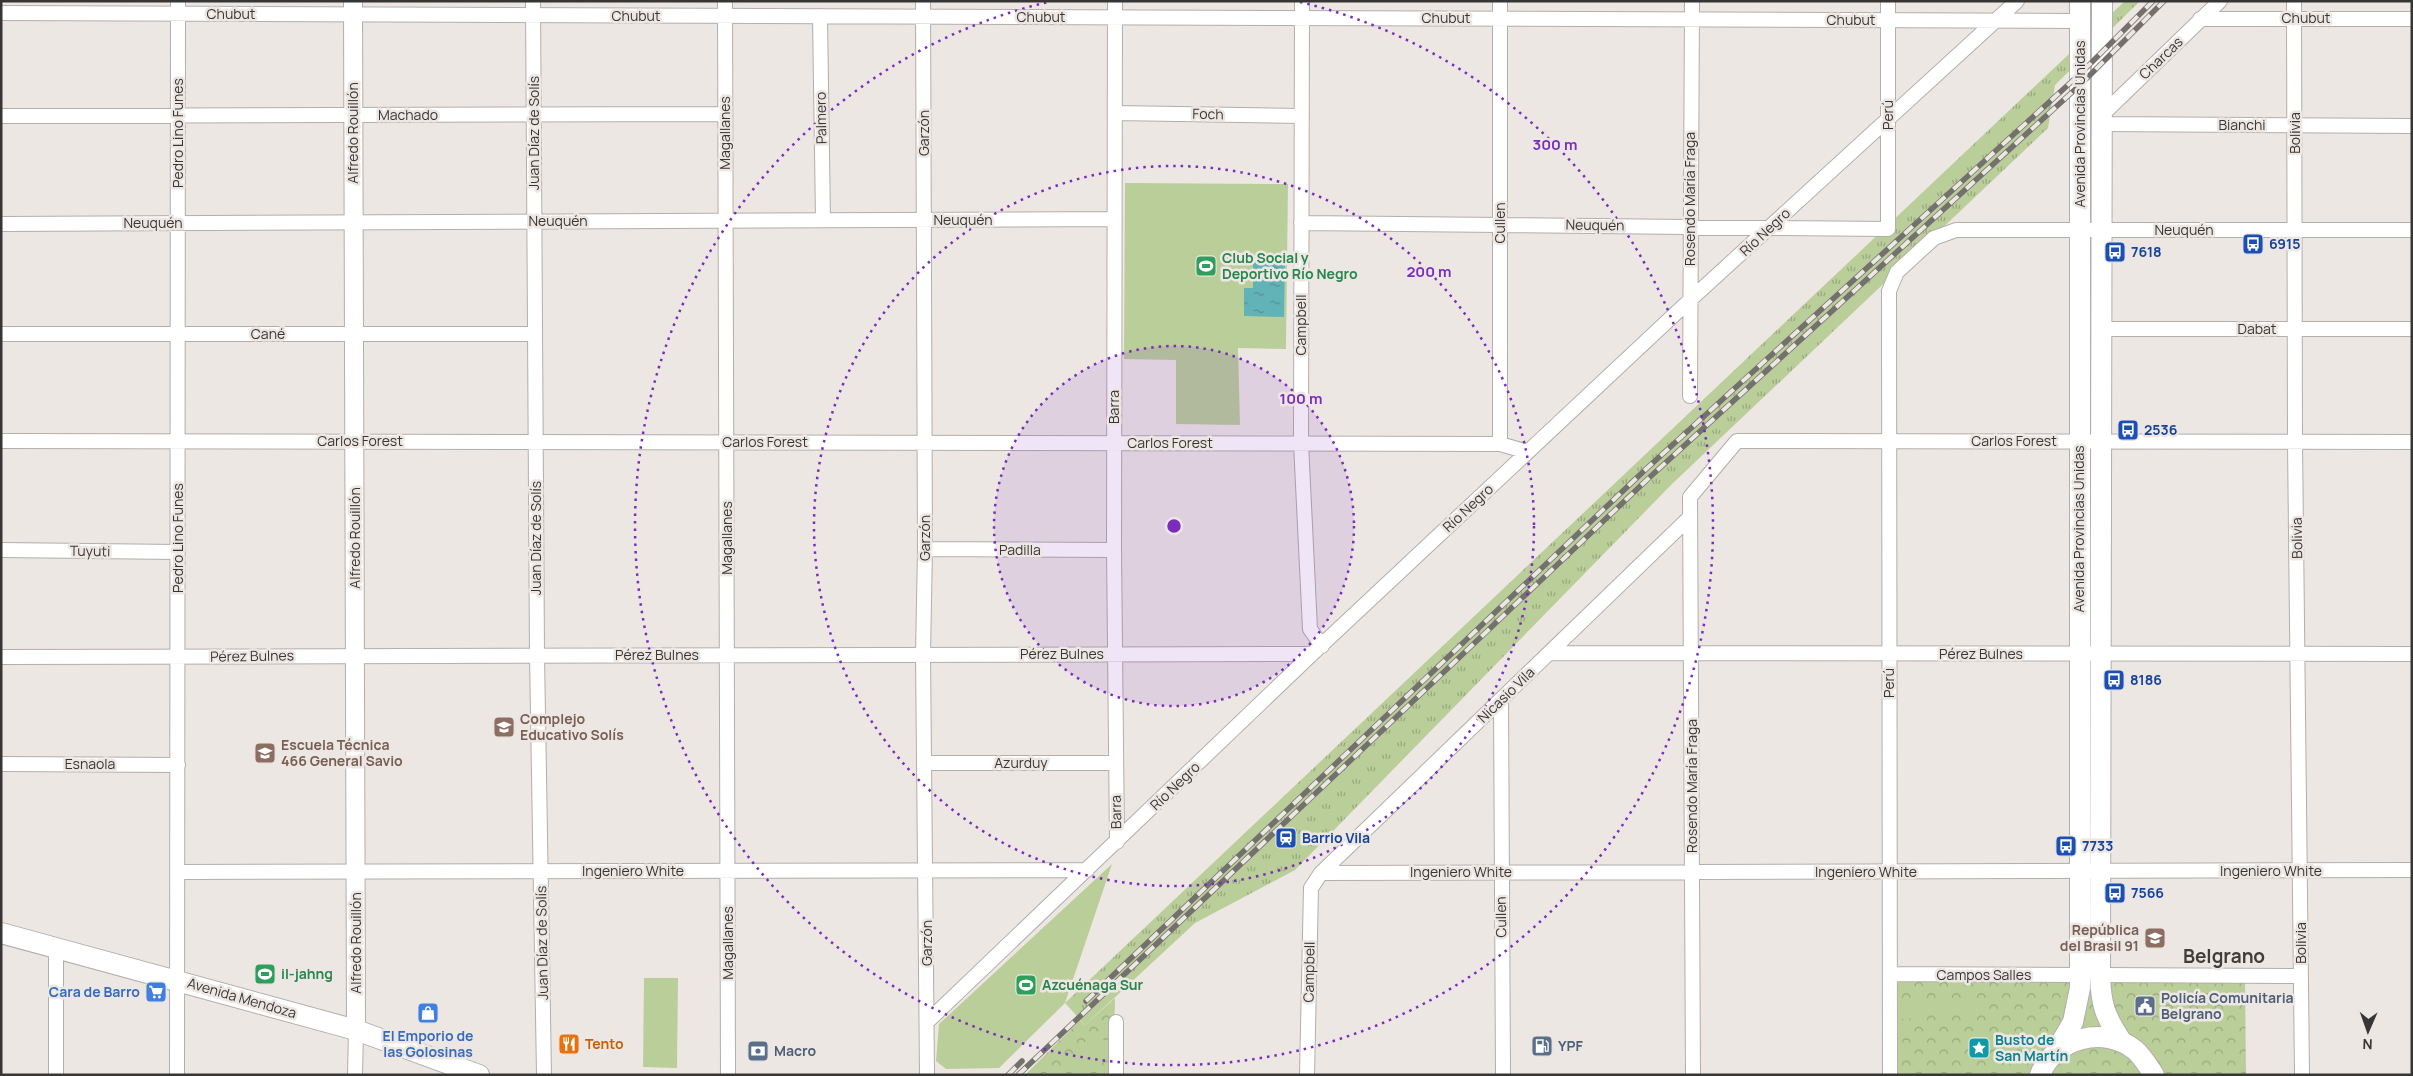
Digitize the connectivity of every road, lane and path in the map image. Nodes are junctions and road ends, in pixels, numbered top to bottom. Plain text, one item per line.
1 (724, 1) edge
2 (923, 1) edge
3 (1115, 1) edge
4 (1302, 1) edge
5 (1500, 1) edge
6 (1692, 1) edge
7 (1888, 1) edge
8 (2017, 1) edge
9 (2102, 1) edge
10 (2220, 1) edge
11 (2294, 1) edge
12 (178, 8) edge
13 (353, 8) edge
14 (533, 8) edge
15 (2080, 11) edge
16 (1, 13) edge
17 (724, 16) junction
18 (820, 16) junction
19 (923, 16) junction
20 (1115, 17) junction
21 (1302, 18) junction
22 (1500, 18) junction
23 (2200, 18) junction
24 (2294, 18) junction
25 (1691, 19) junction
26 (2412, 19) edge
27 (1888, 20) junction
28 (1997, 20) junction
29 (1114, 113) junction
30 (725, 114) junction
31 (178, 115) junction
32 (353, 115) junction
33 (534, 115) junction
34 (1, 116) edge
35 (1302, 116) junction
36 (1888, 117) junction
37 (2102, 119) junction
38 (2295, 125) junction
39 (2412, 126) edge
40 (1114, 219) junction
41 (725, 220) junction
42 (823, 220) junction
43 (924, 220) junction
44 (534, 221) junction
45 (178, 222) junction
46 (354, 222) junction
47 (1302, 223) junction
48 (1, 224) edge
49 (1500, 224) junction
50 (1690, 226) junction
51 (1771, 226) junction
52 (1888, 229) joint
53 (2080, 230) junction
54 (2102, 230) junction
55 (2296, 230) junction
56 (2412, 230) edge
57 (1889, 291) joint
58 (1690, 300) junction
59 (2102, 329) junction
60 (2296, 329) junction
61 (2412, 329) edge
62 (1, 334) edge
63 (178, 334) junction
64 (354, 334) junction
65 (535, 334) junction
66 (1690, 396) dead end
67 (1, 441) edge
68 (178, 441) junction
69 (354, 441) junction
70 (1889, 441) junction
71 (536, 442) junction
72 (726, 442) junction
73 (925, 442) junction
74 (2079, 442) junction
75 (2101, 442) junction
76 (2295, 442) junction
77 (2412, 442) edge
78 (1114, 443) junction
79 (1301, 444) junction
80 (1500, 444) junction
81 (1528, 452) junction
82 (1690, 497) joint
83 (1690, 517) junction
84 (925, 549) junction
85 (1, 550) edge
86 (1114, 550) junction
87 (178, 552) junction
88 (1317, 650) junction
89 (1550, 652) junction
90 (356, 654) junction
91 (728, 654) junction
92 (924, 654) junction
93 (1116, 654) junction
94 (1691, 654) junction
95 (1889, 654) junction
96 (2079, 654) junction
97 (2101, 654) junction
98 (2299, 654) junction
99 (2412, 654) edge
100 (537, 655) junction
101 (1, 657) edge
102 (178, 658) junction
103 (1501, 700) junction
104 (926, 763) junction
105 (1115, 763) junction
106 (1, 764) edge
107 (178, 765) junction
108 (1117, 842) junction
109 (1087, 870) junction
110 (2300, 870) junction
111 (2412, 870) edge
112 (356, 871) junction
113 (541, 871) junction
114 (727, 871) junction
115 (926, 871) junction
116 (2079, 871) junction
117 (2100, 871) junction
118 (178, 872) junction
119 (1500, 872) junction
120 (1692, 872) junction
121 (1890, 872) junction
122 (1321, 873) junction
123 (1, 934) edge
124 (56, 948) junction
125 (1890, 974) junction
126 (2079, 975) junction
127 (2100, 975) junction
128 (2301, 976) junction
129 (178, 980) junction
130 (927, 1022) junction
131 (1116, 1022) dead end
132 (356, 1030) junction
133 (2122, 1042) junction
134 (2056, 1051) junction
135 (2149, 1067) edge
136 (2037, 1072) edge
137 (56, 1075) edge
138 (177, 1075) edge
139 (355, 1075) edge
140 (480, 1075) edge
141 (544, 1075) edge
142 (728, 1075) edge
143 (927, 1075) edge
144 (1116, 1075) edge
145 (1307, 1075) edge
146 (1503, 1075) edge
147 (1693, 1075) edge
148 (1890, 1075) edge
149 (2164, 1075) edge
150 (2302, 1075) edge

1 - 17 street, Magallanes
2 - 19 street, Garzón
3 - 20 street, Barra
4 - 21 street, Campbell
5 - 22 street, Cullen
6 - 25 street, Rosendo María Fraga
7 - 27 street, Perú
8 - 28 street, Río Negro
9 - 37 main road, Avenida Provincias Unidas
10 - 23 street, Charcas
11 - 24 street, Bolivia
12 - 13 street, Chubut
12 - 16 street, Chubut
12 - 31 street, Pedro Lino Funes
13 - 14 street, Chubut
13 - 32 street, Alfredo Rouillón
14 - 17 street, Chubut
14 - 33 street, Juan Díaz de Solís
15 - 28 street, Chubut
15 - 53 main road, Avenida Provincias Unidas
17 - 18 street, Chubut
17 - 30 street, Magallanes
18 - 19 street, Chubut
18 - 42 street, Palmero
19 - 20 street, Chubut
19 - 43 street, Garzón
20 - 21 street, Chubut
20 - 29 street, Barra
21 - 22 street, Chubut
21 - 35 street, Campbell
22 - 25 street, Chubut
22 - 49 street, Cullen
23 - 24 street, Chubut
23 - 37 street, Charcas
24 - 26 street, Chubut
24 - 38 street, Bolivia
25 - 27 street, Chubut
25 - 50 street, Rosendo María Fraga
27 - 28 street, Chubut
27 - 36 street, Perú
28 - 36 street, Río Negro
29 - 35 street, Foch
29 - 40 street, Barra
30 - 33 street, Machado
30 - 41 street, Magallanes
31 - 32 street, Machado
31 - 34 street, Machado
31 - 45 street, Pedro Lino Funes
32 - 33 street, Machado
32 - 46 street, Alfredo Rouillón
33 - 44 street, Juan Díaz de Solís
35 - 47 street, Campbell
36 - 51 street, Río Negro
36 - 52 street, Perú
37 - 38 street, Bianchi
37 - 54 main road, Avenida Provincias Unidas
38 - 39 street, Bianchi
38 - 55 street, Bolivia
40 - 43 street, Neuquén
40 - 78 street, Barra
41 - 42 street, Neuquén
41 - 44 street, Neuquén
41 - 72 street, Magallanes
42 - 43 street, Neuquén
43 - 73 street, Garzón
44 - 46 street, Neuquén
44 - 65 street, Juan Díaz de Solís
45 - 46 street, Neuquén
45 - 48 street, Neuquén
45 - 63 street, Pedro Lino Funes
46 - 64 street, Alfredo Rouillón
47 - 49 street, Neuquén
47 - 79 street, Campbell
49 - 50 street, Neuquén
49 - 80 street, Cullen
50 - 51 street, Neuquén
50 - 58 street, Rosendo María Fraga
51 - 52 street, Neuquén
51 - 58 street, Río Negro
53 - 54 street, Neuquén
53 - 57 street, Neuquén
53 - 74 main road, Avenida Provincias Unidas
54 - 55 street, Neuquén
54 - 59 main road, Avenida Provincias Unidas
55 - 56 street, Neuquén
55 - 60 street, Bolivia
57 - 70 street, Perú
58 - 66 street, Rosendo María Fraga
58 - 81 street, Río Negro
59 - 60 street, Dabat
59 - 75 main road, Avenida Provincias Unidas
60 - 61 street, Dabat
60 - 76 street, Bolivia
62 - 63 street, Cané
63 - 64 street, Cané
63 - 68 street, Pedro Lino Funes
64 - 65 street, Cané
64 - 69 street, Alfredo Rouillón
65 - 71 street, Juan Díaz de Solís
67 - 68 street, Carlos Forest
68 - 69 street, Carlos Forest
68 - 87 street, Pedro Lino Funes
69 - 71 street, Carlos Forest
69 - 90 street, Alfredo Rouillón
70 - 74 street, Carlos Forest
70 - 82 street, Carlos Forest
70 - 95 street, Perú
71 - 72 street, Carlos Forest
71 - 100 street, Juan Díaz de Solís
72 - 73 street, Carlos Forest
72 - 91 street, Magallanes
73 - 78 street, Carlos Forest
73 - 84 street, Garzón
74 - 75 street, Carlos Forest
74 - 96 main road, Avenida Provincias Unidas
75 - 76 street, Carlos Forest
75 - 97 main road, Avenida Provincias Unidas
76 - 77 street, Carlos Forest
76 - 98 street, Bolivia
78 - 79 street, Carlos Forest
78 - 86 street, Barra
79 - 80 street, Carlos Forest
79 - 88 street, Campbell
80 - 81 street, Carlos Forest
81 - 88 street, Río Negro
82 - 83 street, Rosendo María Fraga
83 - 89 street, Nicasio Vila
83 - 94 street, Rosendo María Fraga
84 - 86 street, Padilla
84 - 92 street, Garzón
85 - 87 street, Tuyuti
86 - 93 street, Barra
87 - 102 street, Pedro Lino Funes
88 - 93 street, Pérez Bulnes
88 - 108 street, Río Negro
89 - 94 street, Pérez Bulnes
89 - 103 street, Nicasio Vila
90 - 100 street, Pérez Bulnes
90 - 102 street, Pérez Bulnes
90 - 112 street, Alfredo Rouillón
91 - 92 street, Pérez Bulnes
91 - 100 street, Pérez Bulnes
91 - 114 street, Magallanes
92 - 93 street, Pérez Bulnes
92 - 104 street, Garzón
93 - 105 street, Barra
94 - 95 street, Pérez Bulnes
94 - 120 street, Rosendo María Fraga
95 - 96 street, Pérez Bulnes
95 - 121 street, Perú
96 - 97 street, Pérez Bulnes
96 - 116 main road, Avenida Provincias Unidas
97 - 98 street, Pérez Bulnes
97 - 117 main road, Avenida Provincias Unidas
98 - 99 street, Pérez Bulnes
98 - 110 street, Bolivia
100 - 113 street, Juan Díaz de Solís
101 - 102 street, Pérez Bulnes
102 - 107 street, Pedro Lino Funes
103 - 119 street, Cullen
103 - 122 street, Nicasio Vila
104 - 105 street, Azurduy
104 - 115 street, Garzón
105 - 108 street, Barra
106 - 107 street, Esnaola
107 - 118 street, Pedro Lino Funes
108 - 109 street, Río Negro
109 - 115 street, Ingeniero White
109 - 130 street, Río Negro
110 - 111 street, Ingeniero White
110 - 117 street, Ingeniero White
110 - 128 street, Bolivia
112 - 113 street, Ingeniero White
112 - 118 street, Ingeniero White
112 - 132 street, Alfredo Rouillón
113 - 114 street, Ingeniero White
113 - 141 street, Juan Díaz de Solís
114 - 115 street, Ingeniero White
114 - 142 street, Magallanes
115 - 130 street, Garzón
116 - 117 street, Ingeniero White
116 - 121 street, Ingeniero White
116 - 126 main road, Avenida Provincias Unidas
117 - 127 main road, Avenida Provincias Unidas
118 - 129 street, Pedro Lino Funes
119 - 120 street, Ingeniero White
119 - 122 street, Ingeniero White
119 - 146 street, Cullen
120 - 121 street, Ingeniero White
120 - 147 street, Rosendo María Fraga
121 - 125 street, Perú
122 - 145 street, Campbell
123 - 124 main road, Avenida Mendoza
124 - 129 main road, Avenida Mendoza
124 - 137 street
125 - 126 street, Campos Salles
125 - 148 street, Perú
126 - 134 main road, Avenida Provincias Unidas
127 - 128 street
127 - 133 main road, Avenida Provincias Unidas
128 - 150 street, Bolivia
129 - 132 main road, Avenida Mendoza
129 - 138 street, Pedro Lino Funes
130 - 143 street, Garzón
131 - 144 street
132 - 139 street, Alfredo Rouillón
132 - 140 main road, Avenida Mendoza
133 - 134 main road
133 - 135 main road
134 - 136 main road
135 - 149 main road

